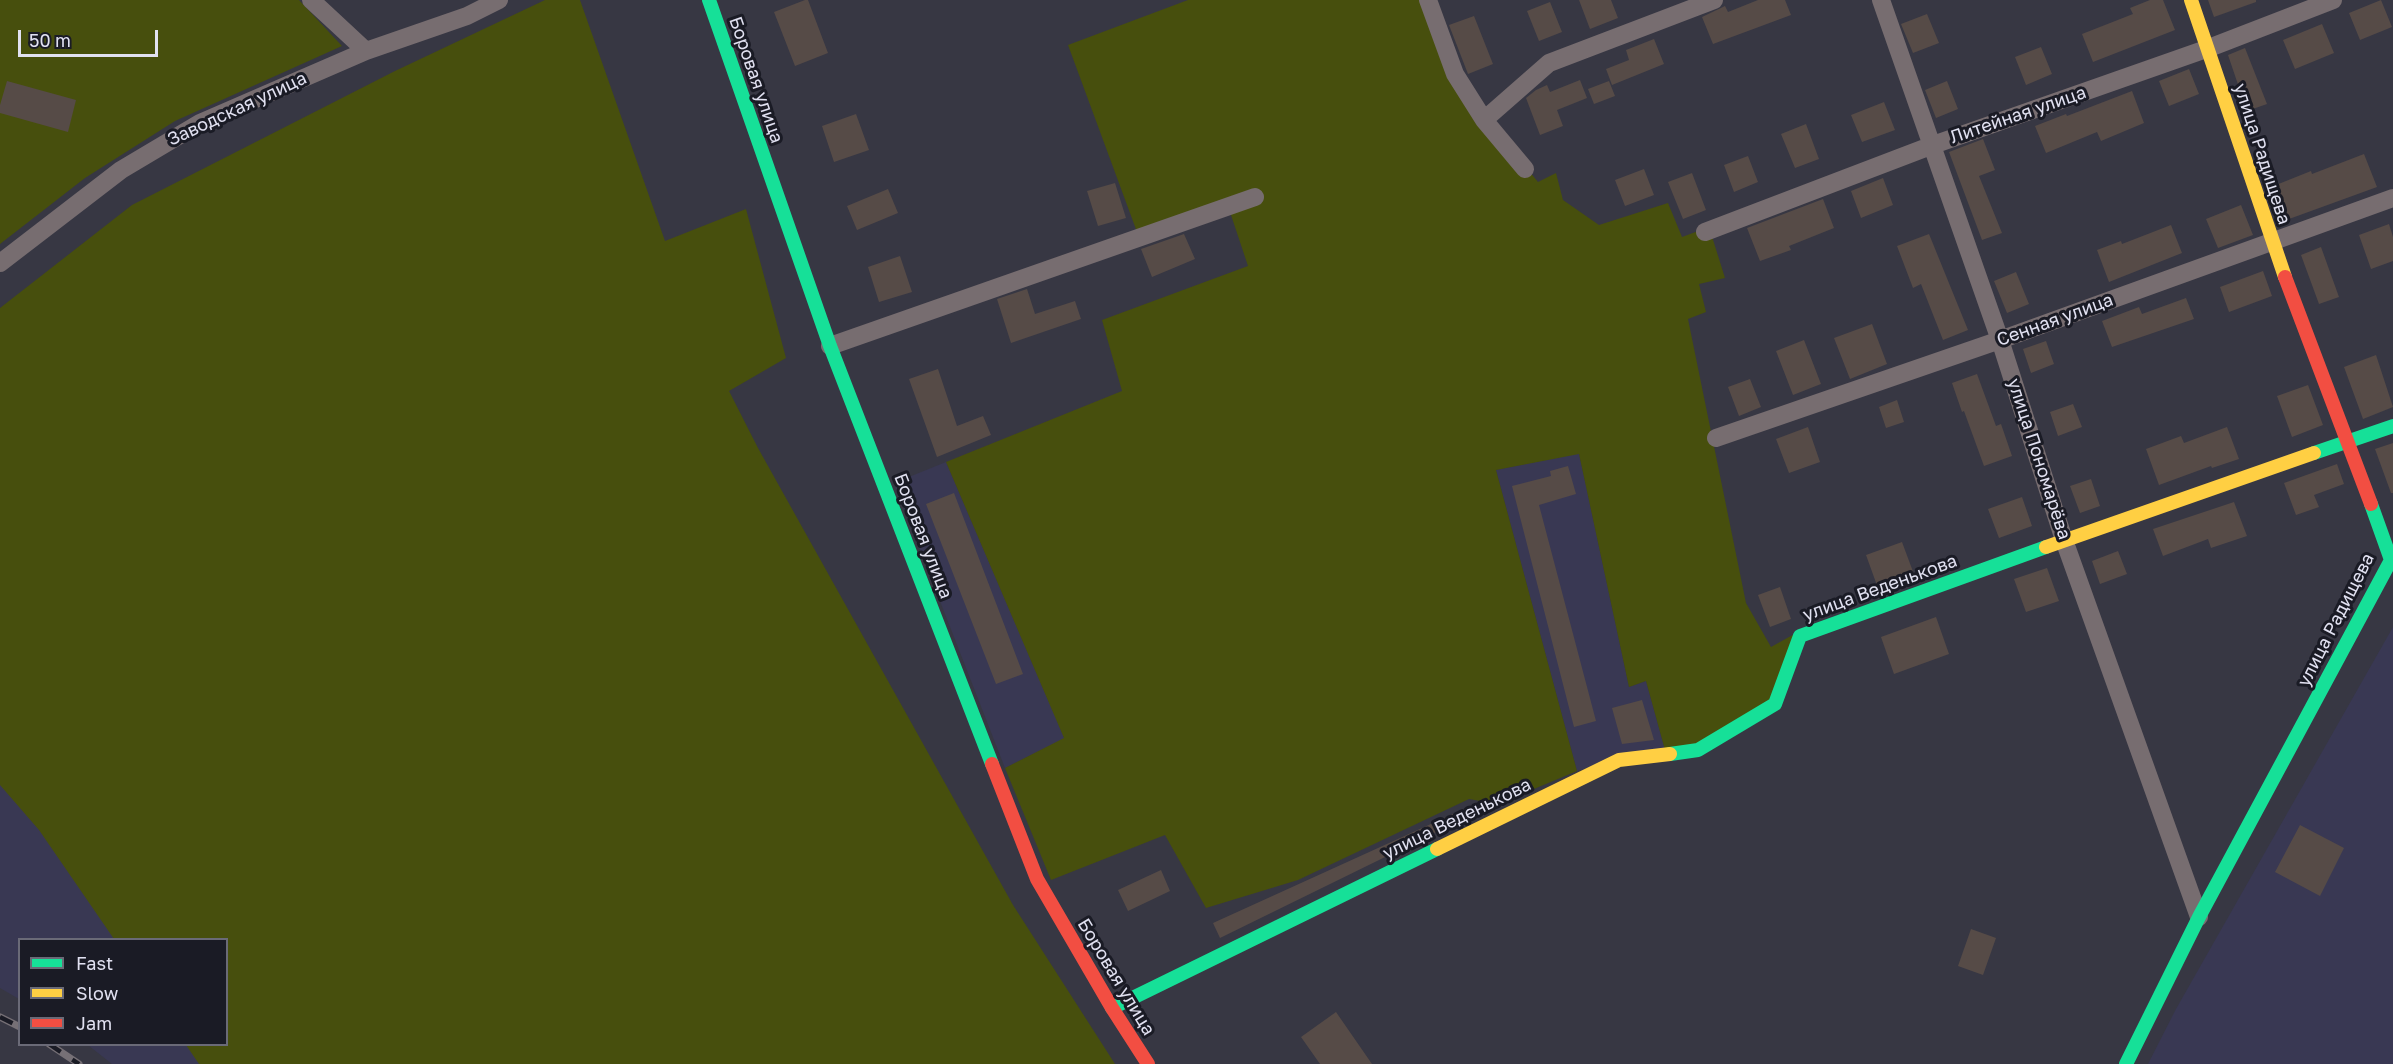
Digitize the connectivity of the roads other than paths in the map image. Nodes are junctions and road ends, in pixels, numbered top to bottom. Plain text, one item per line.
1 (311, 0) edge
2 (499, 0) edge
3 (709, 0) edge
4 (1428, 0) edge
5 (1714, 0) edge
6 (1881, 0) edge
7 (2191, 0) edge
8 (2332, 0) edge
9 (2209, 48) junction
10 (366, 51) junction
11 (1484, 120) junction
12 (1933, 145) junction
13 (1526, 169) dead end
14 (1255, 197) dead end
15 (2393, 198) edge
16 (1705, 232) dead end
17 (2272, 242) junction
18 (0, 263) edge
19 (2000, 340) junction
20 (830, 346) junction
21 (2393, 426) edge
22 (1716, 438) dead end
23 (2349, 442) junction
24 (2064, 540) junction
25 (2199, 917) junction
26 (1112, 1008) junction
27 (1148, 1064) edge
28 (2126, 1064) edge

1 - 10 street
2 - 10 street, Заводская улица
3 - 20 street, Боровая улица
4 - 11 street
5 - 11 street
6 - 12 street, улица Пономарёва
7 - 9 street, улица Радищева
8 - 9 street, Литейная улица
9 - 12 street, Литейная улица
9 - 17 street, улица Радищева
10 - 18 street, Заводская улица
11 - 13 street
12 - 16 street, Литейная улица
12 - 19 street, улица Пономарёва
14 - 20 street
15 - 17 street, Сенная улица
17 - 19 street, Сенная улица
17 - 23 street, улица Радищева
19 - 22 street, Сенная улица
19 - 24 street, улица Пономарёва
20 - 26 street, Боровая улица
21 - 23 street, улица Веденькова
23 - 24 street, улица Веденькова
23 - 25 street, улица Радищева
24 - 25 street, улица Пономарёва
24 - 26 street, улица Веденькова
25 - 28 street, улица Радищева
26 - 27 street, Боровая улица

